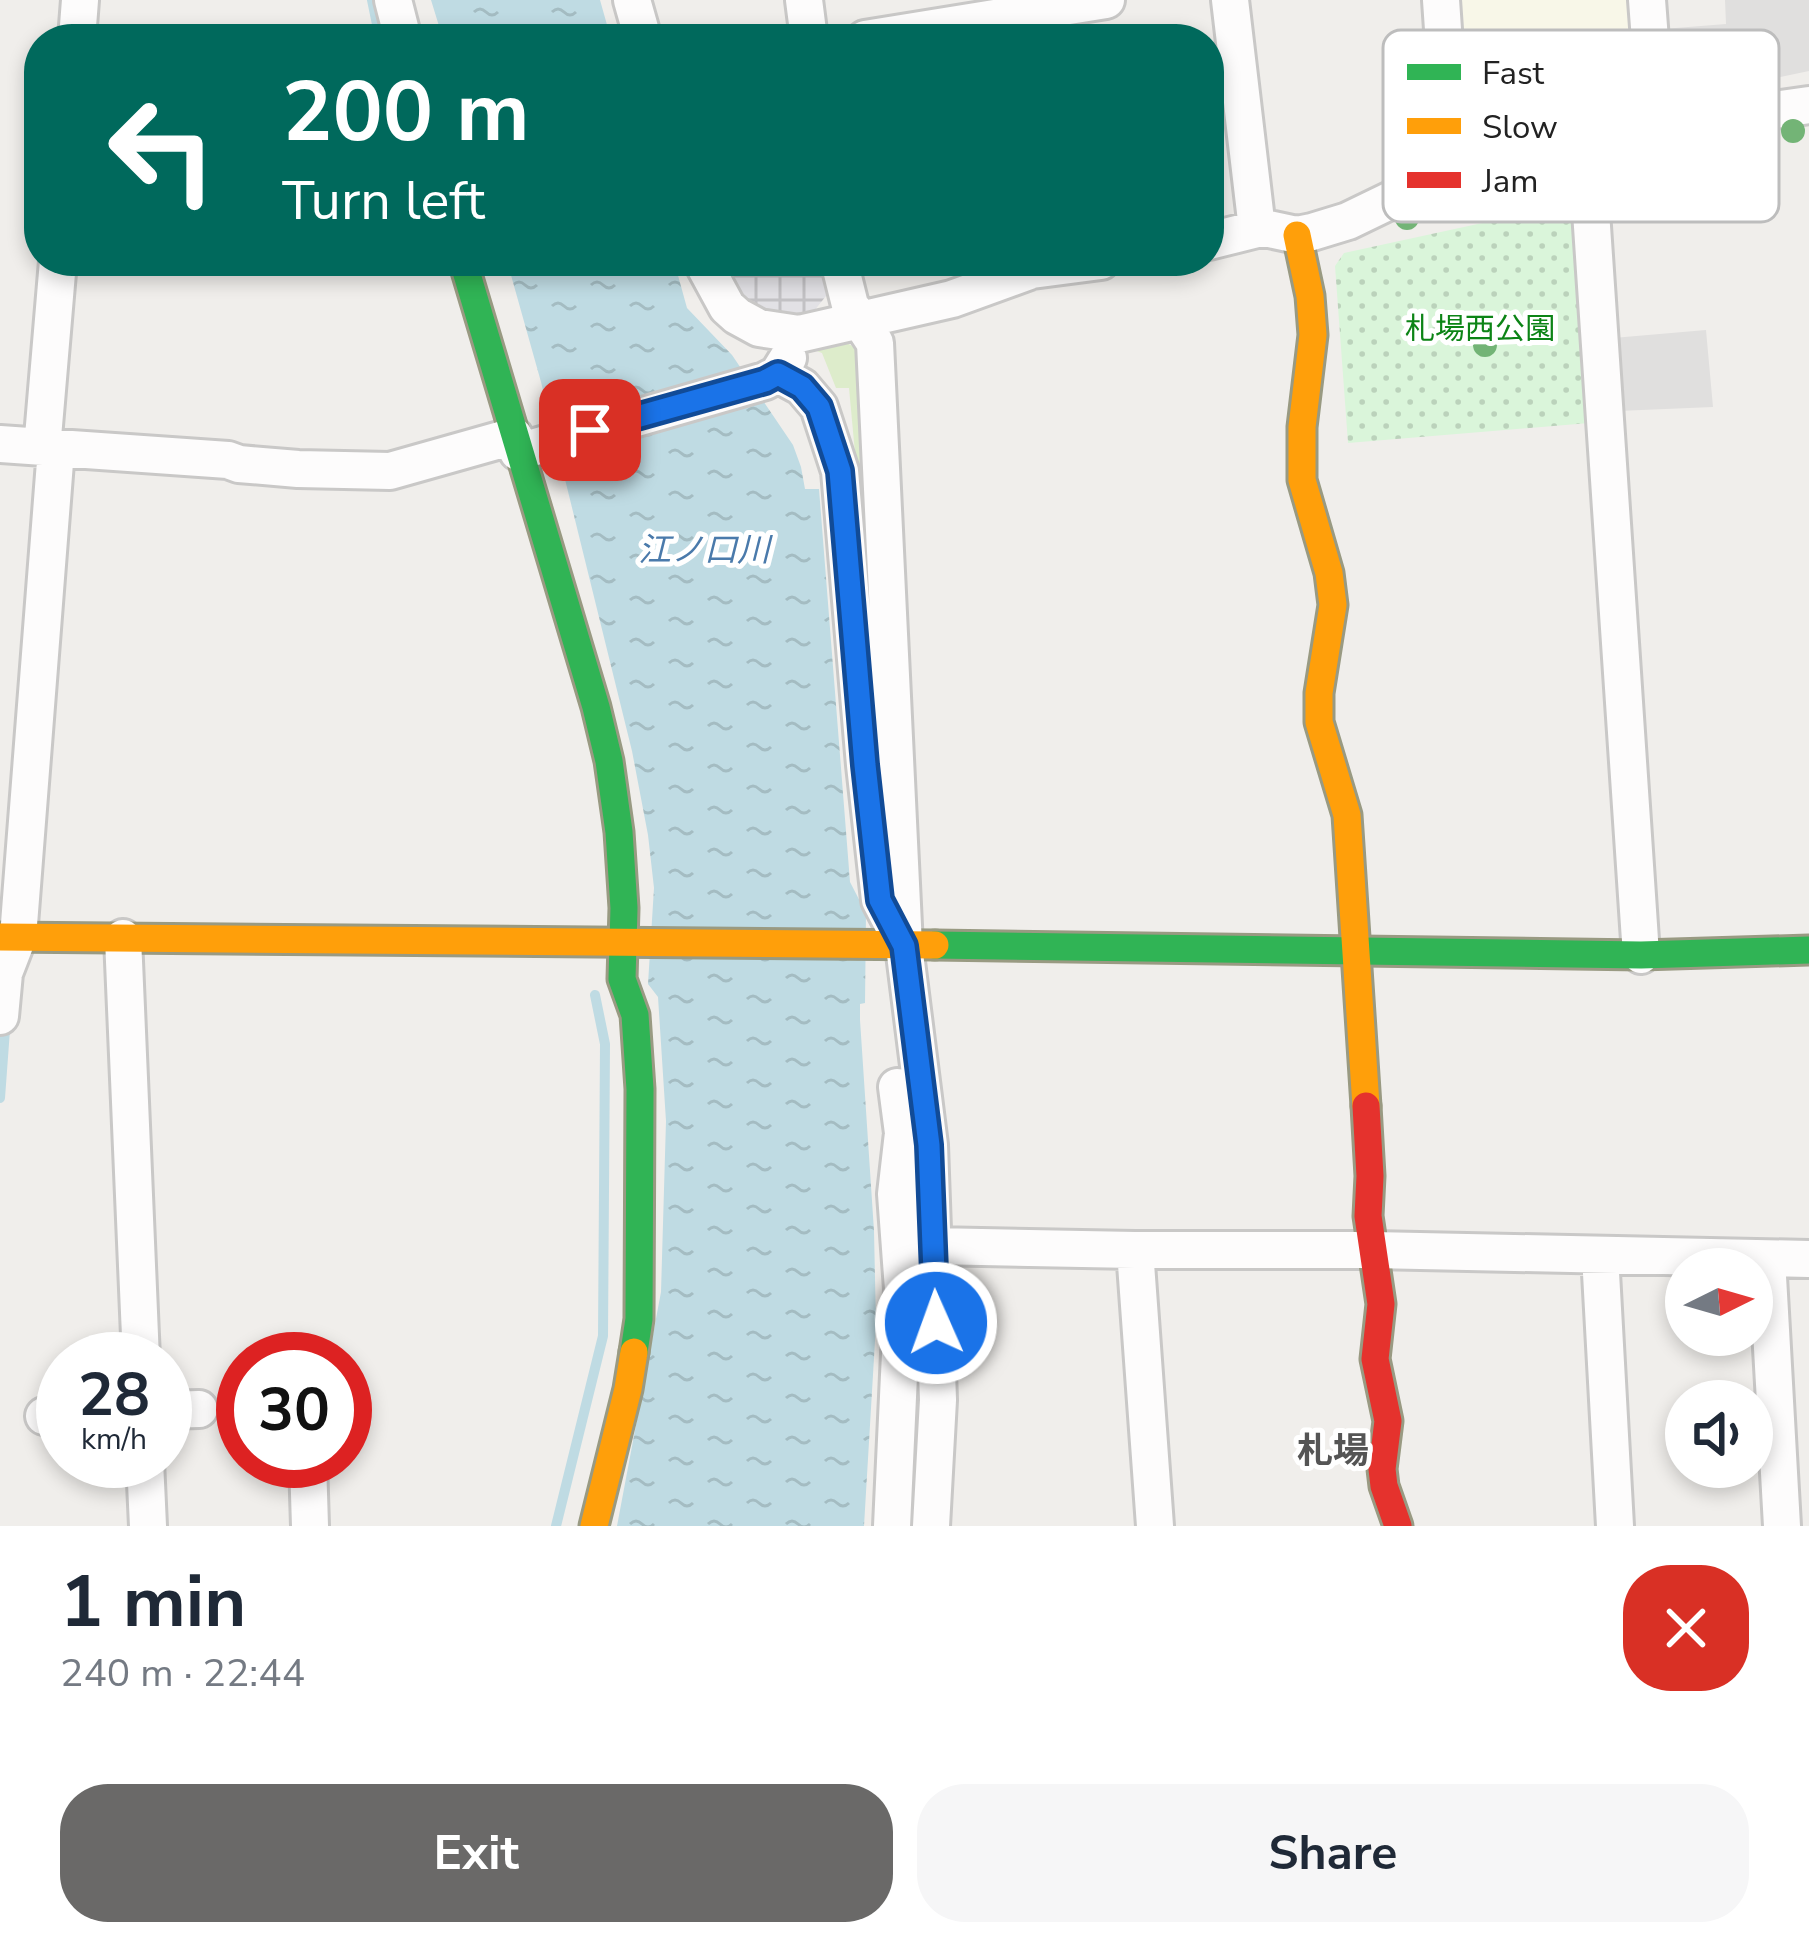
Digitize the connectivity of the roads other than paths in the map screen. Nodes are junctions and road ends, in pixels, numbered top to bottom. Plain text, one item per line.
1 (1106, 0) edge
2 (1230, 0) edge
3 (1441, 0) edge
4 (1647, 0) edge
5 (958, 24) edge
6 (1443, 30) edge
7 (1649, 30) edge
8 (1809, 105) edge
9 (1779, 109) edge
10 (1383, 204) edge
11 (1592, 222) edge
12 (1257, 230) junction
13 (1297, 235) junction
14 (1224, 238) edge
15 (57, 276) edge
16 (468, 276) edge
17 (710, 276) edge
18 (842, 276) edge
19 (1015, 276) edge
20 (857, 320) junction
21 (791, 334) junction
22 (772, 377) junction
23 (0, 444) edge
24 (526, 444) junction
25 (48, 448) junction
26 (9, 937) edge
27 (123, 938) junction
28 (634, 944) junction
29 (888, 945) junction
30 (1809, 950) edge
31 (1355, 953) junction
32 (1641, 955) junction
33 (0, 1016) edge
34 (933, 1246) junction
35 (1135, 1250) junction
36 (1373, 1250) junction
37 (1600, 1255) junction
38 (1665, 1256) edge
39 (1773, 1258) edge
40 (1809, 1259) edge
41 (140, 1332) edge
42 (1772, 1356) edge
43 (147, 1488) edge
44 (309, 1488) edge
45 (148, 1526) edge
46 (310, 1526) edge
47 (594, 1526) edge
48 (892, 1526) edge
49 (931, 1526) edge
50 (1155, 1526) edge
51 (1398, 1526) edge
52 (1615, 1526) edge
53 (1782, 1526) edge

1 - 5 street
2 - 12 street
3 - 6 street
4 - 7 street
8 - 9 street
10 - 13 street
11 - 32 street
12 - 13 street
12 - 14 street
13 - 31 street
15 - 25 street
16 - 24 street
17 - 21 street
18 - 20 street
19 - 20 street
20 - 21 street
20 - 29 street
21 - 22 street
22 - 24 street
22 - 29 street
23 - 25 street
24 - 25 street
24 - 28 street
25 - 26 street
26 - 27 street
26 - 33 street
27 - 28 street
27 - 41 street
28 - 29 street
28 - 47 street
29 - 31 street
29 - 34 street
29 - 48 street
30 - 32 street
31 - 32 street
31 - 36 street
34 - 35 street
34 - 49 street
35 - 36 street
35 - 50 street
36 - 37 street
36 - 51 street
37 - 38 street
37 - 52 street
39 - 40 street
42 - 53 street
43 - 45 street
44 - 46 street

